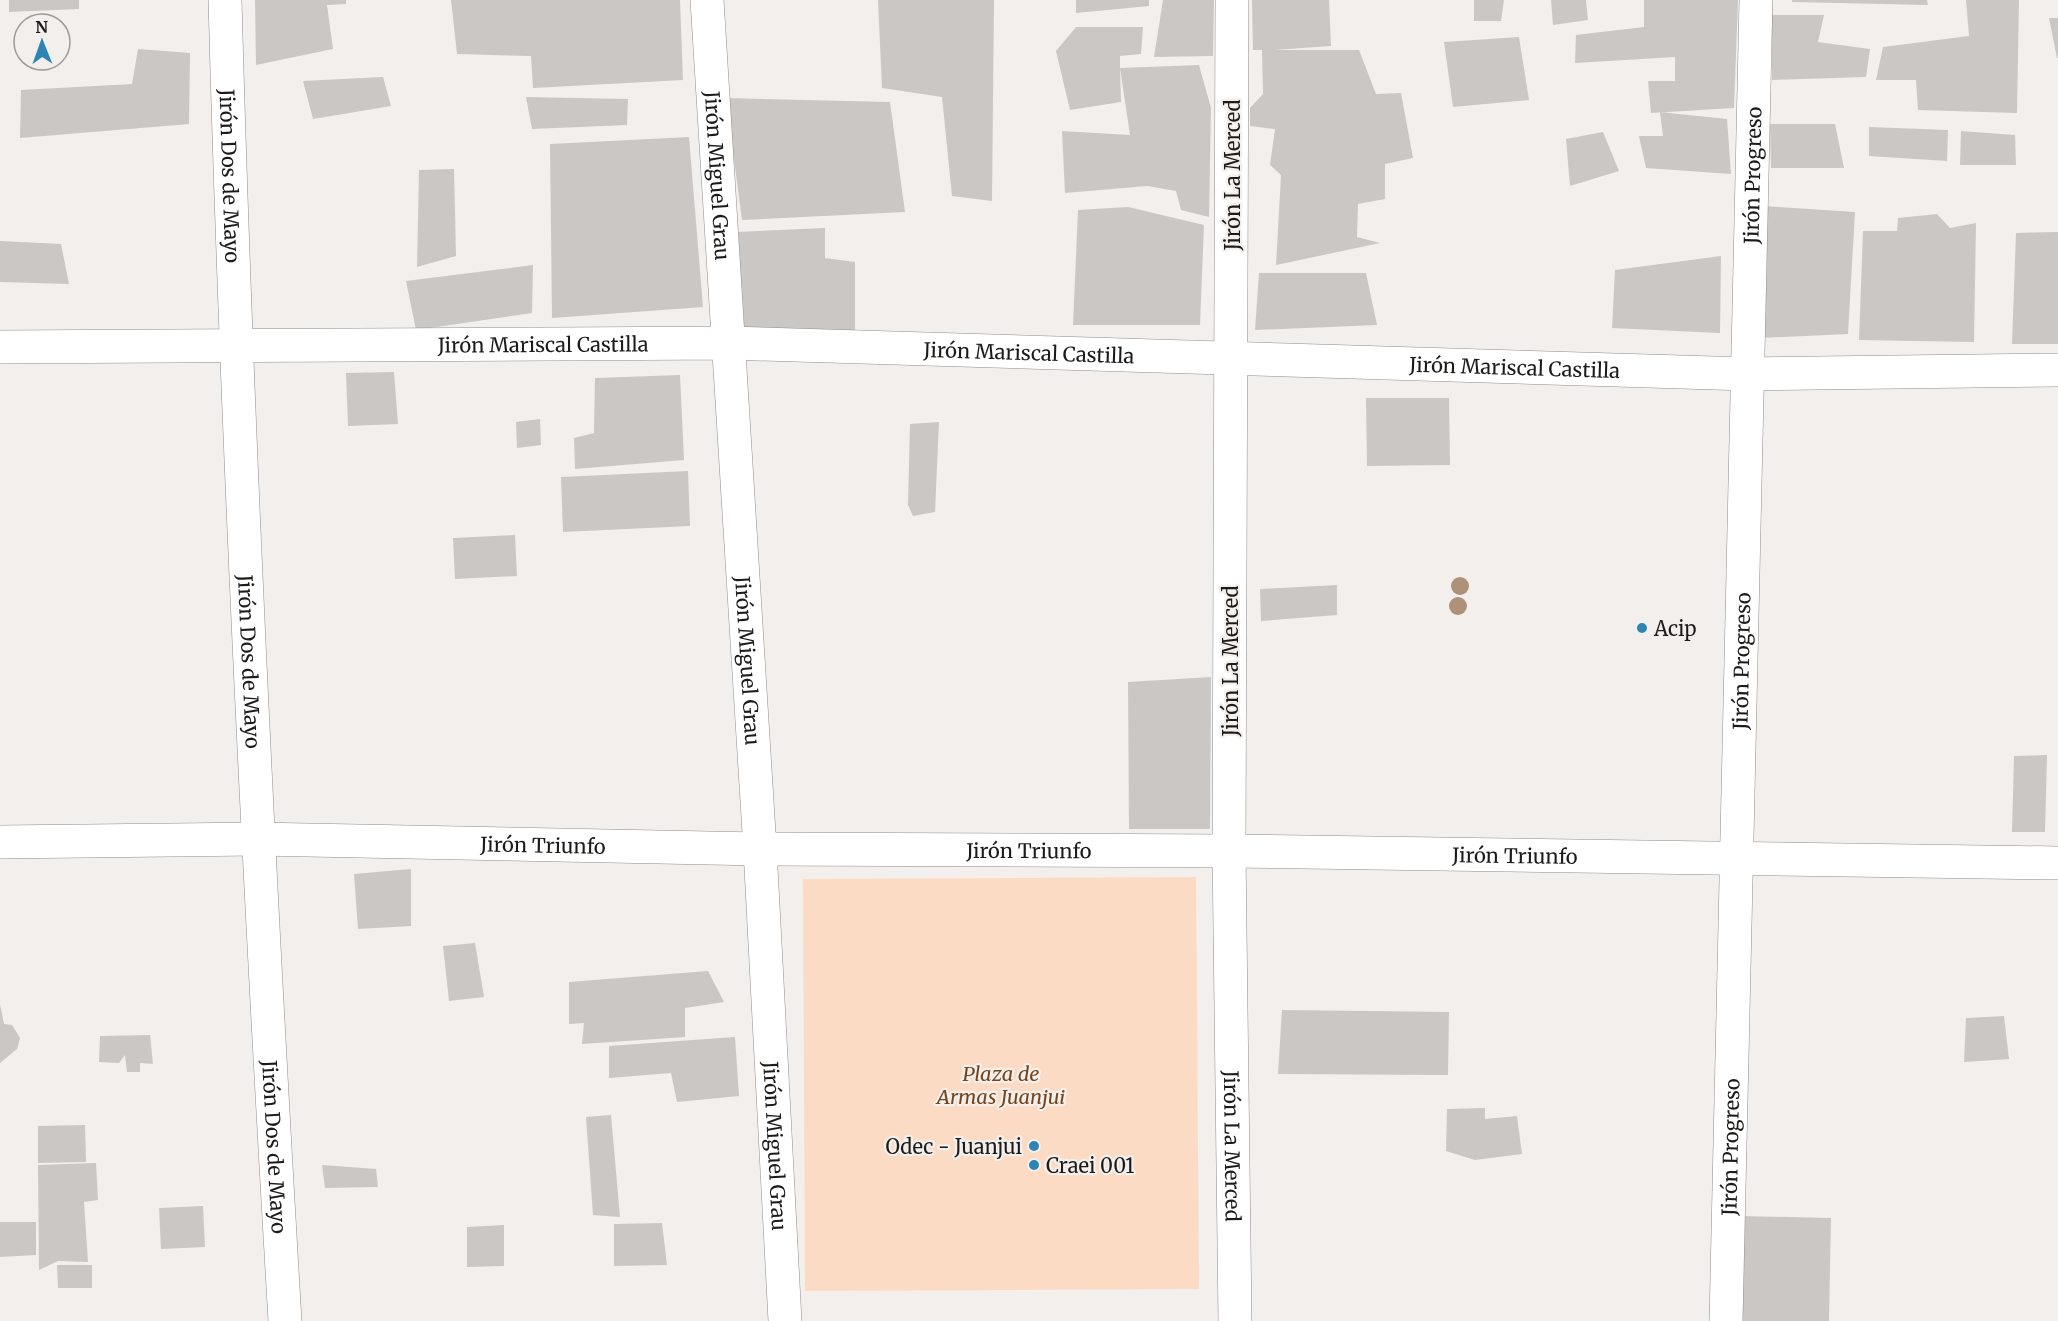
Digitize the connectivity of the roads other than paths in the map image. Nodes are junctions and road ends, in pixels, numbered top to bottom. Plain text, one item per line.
1 (225, 0) edge
2 (707, 0) edge
3 (1232, 0) edge
4 (1756, 0) edge
5 (727, 343) junction
6 (235, 346) junction
7 (0, 347) edge
8 (1231, 359) junction
9 (2058, 370) edge
10 (1748, 374) junction
11 (257, 839) junction
12 (0, 842) edge
13 (760, 849) junction
14 (1228, 851) junction
15 (1737, 858) junction
16 (2058, 863) edge
17 (285, 1321) edge
18 (785, 1321) edge
19 (1235, 1321) edge
20 (1726, 1321) edge

1 - 6 street, Jirón Dos de Mayo
2 - 5 street, Jirón Miguel Grau
3 - 8 street, Jirón La Merced
4 - 10 street, Jirón Progreso
5 - 6 street, Jirón Mariscal Castilla
5 - 8 street, Jirón Mariscal Castilla
5 - 13 street, Jirón Miguel Grau
6 - 7 street, Jirón Mariscal Castilla
6 - 11 street, Jirón Dos de Mayo
8 - 10 street, Jirón Mariscal Castilla
8 - 14 street, Jirón La Merced
9 - 10 street, Jirón Mariscal Castilla
10 - 15 street, Jirón Progreso
11 - 12 street, Jirón Triunfo
11 - 13 street, Jirón Triunfo
11 - 17 street, Jirón Dos de Mayo
13 - 14 street, Jirón Triunfo
13 - 18 street, Jirón Miguel Grau
14 - 15 street, Jirón Triunfo
14 - 19 street, Jirón La Merced
15 - 16 street, Jirón Triunfo
15 - 20 street, Jirón Progreso

